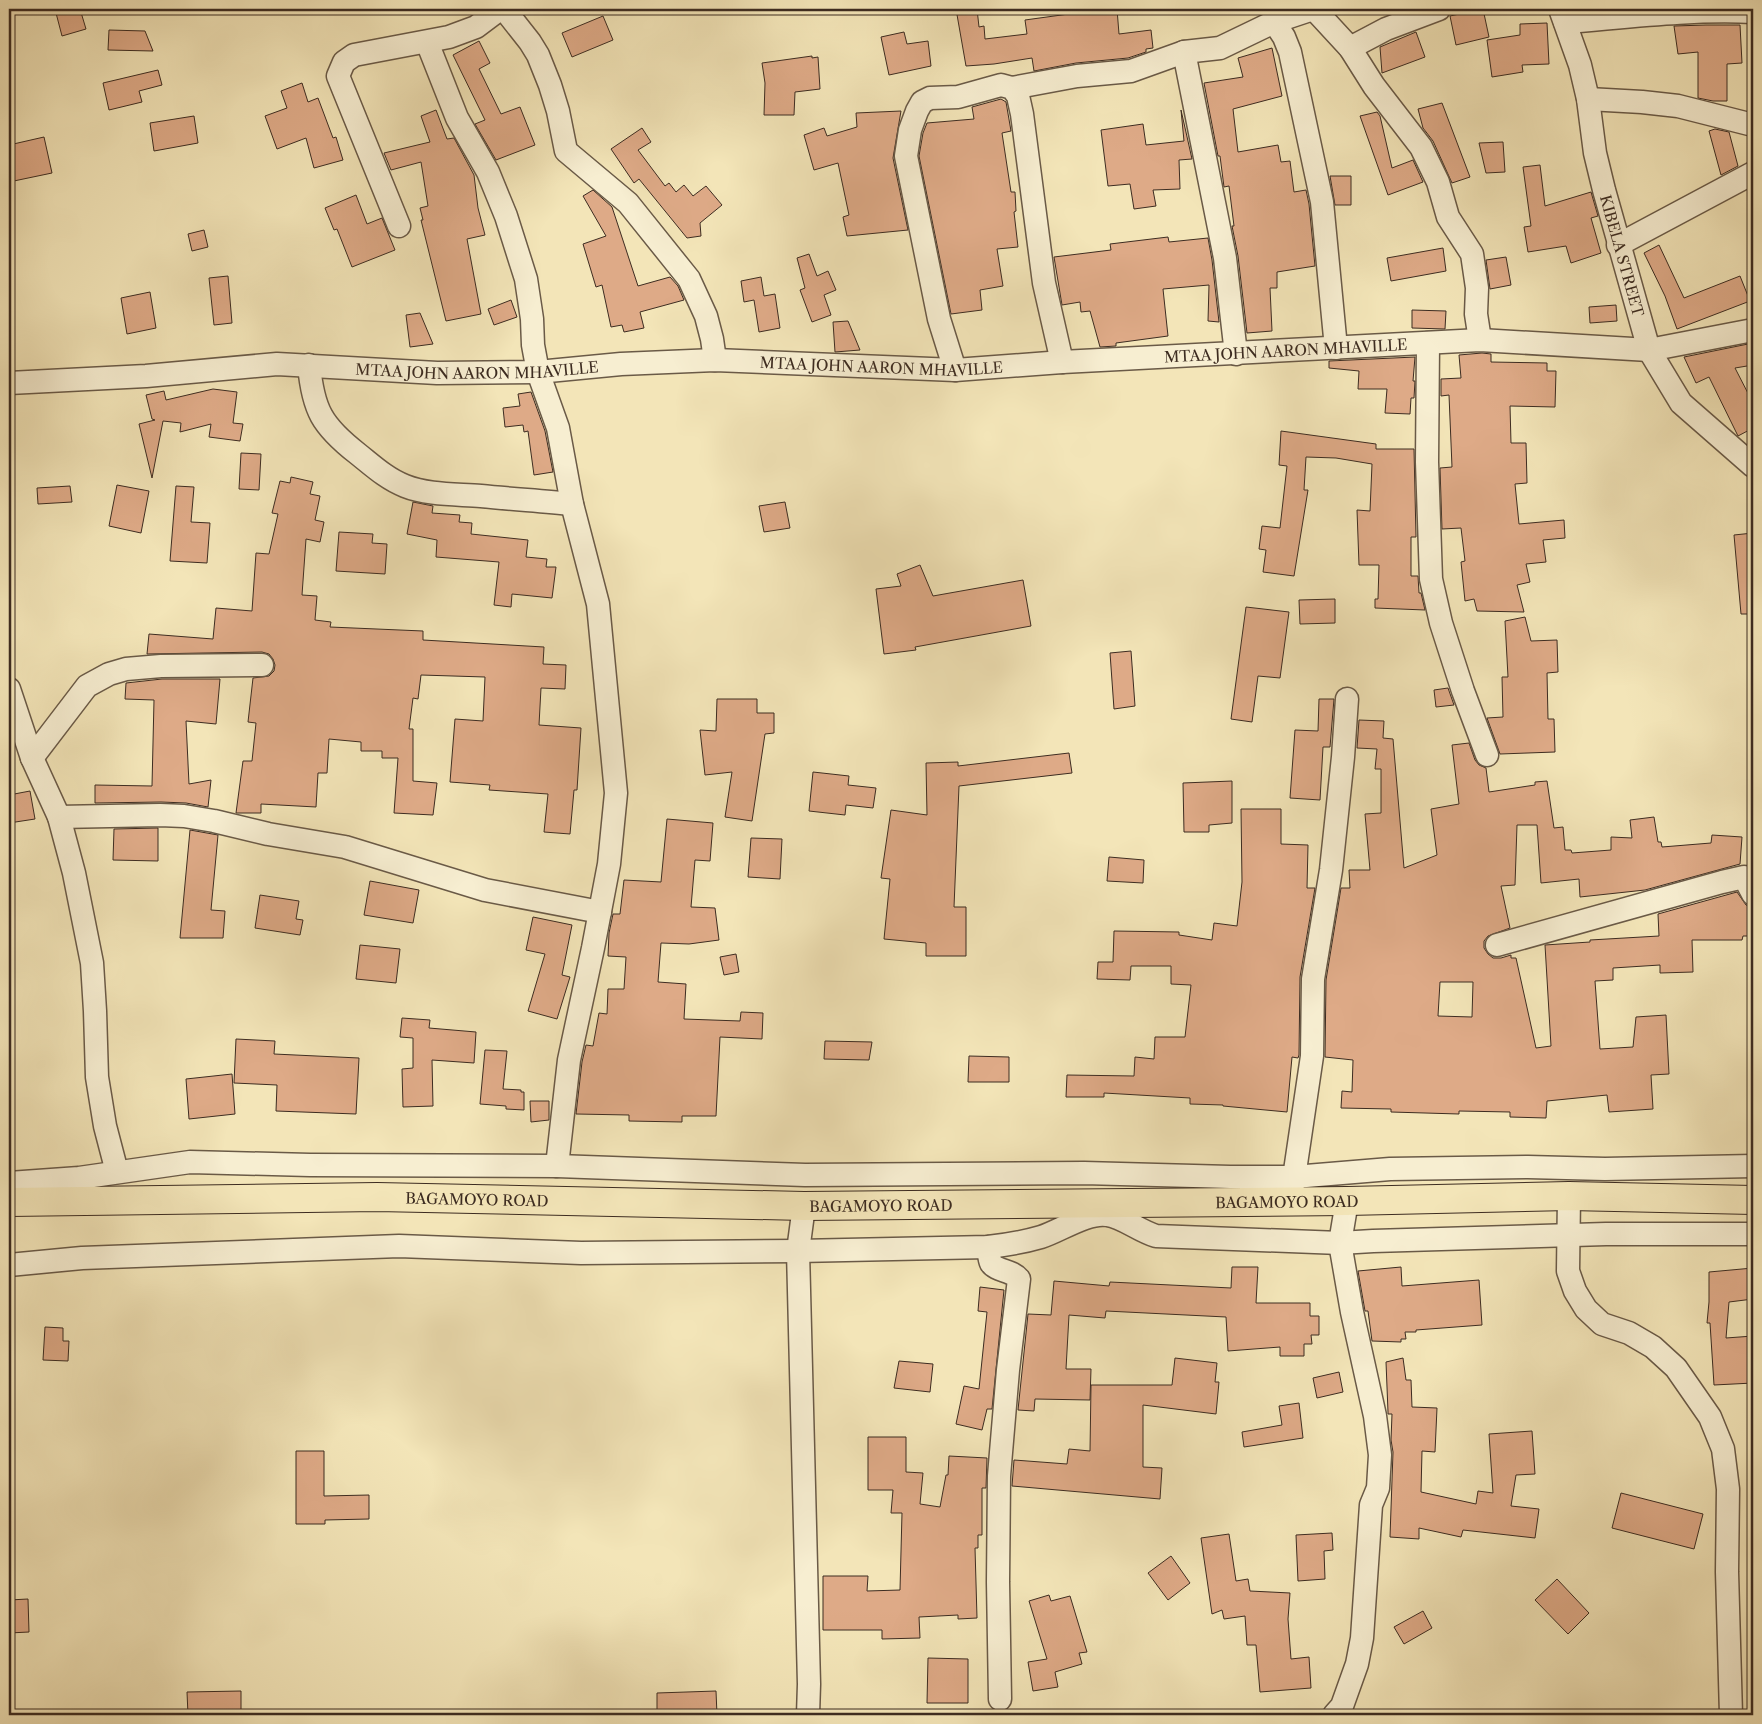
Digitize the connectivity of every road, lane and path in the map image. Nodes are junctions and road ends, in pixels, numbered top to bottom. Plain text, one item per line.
1 (500, 9) edge
2 (504, 9) edge
3 (1314, 9) edge
4 (1439, 9) edge
5 (1753, 12) edge
6 (1563, 15) edge
7 (1274, 22) junction
8 (427, 42) junction
9 (1350, 48) junction
10 (1184, 52) junction
11 (1012, 88) junction
12 (1588, 99) junction
13 (1753, 125) edge
14 (1753, 173) edge
15 (399, 226) dead end
16 (1618, 245) junction
17 (1753, 330) edge
18 (1480, 340) junction
19 (1428, 343) junction
20 (1336, 348) junction
21 (1649, 350) junction
22 (1236, 354) junction
23 (714, 360) junction
24 (1062, 362) junction
25 (309, 364) junction
26 (955, 370) junction
27 (538, 372) junction
28 (9, 383) edge
29 (1753, 466) edge
30 (572, 504) junction
31 (262, 666) dead end
32 (9, 689) edge
33 (1347, 699) dead end
34 (1487, 755) dead end
35 (32, 758) junction
36 (59, 817) junction
37 (1753, 894) edge
38 (600, 912) junction
39 (1497, 945) dead end
40 (557, 1166) junction
41 (1753, 1166) edge
42 (117, 1172) junction
43 (9, 1183) edge
44 (1293, 1189) junction
45 (1569, 1196) junction
46 (1753, 1200) edge
47 (1347, 1201) junction
48 (9, 1202) edge
49 (804, 1206) junction
50 (1106, 1209) junction
51 (1753, 1234) edge
52 (1568, 1235) junction
53 (1340, 1243) junction
54 (988, 1247) junction
55 (798, 1251) junction
56 (9, 1265) edge
57 (1000, 1699) dead end
58 (808, 1715) edge
59 (1334, 1715) edge
60 (1731, 1715) edge

1 - 8 street
2 - 23 street
3 - 7 street
3 - 9 street
4 - 9 street
5 - 6 street
6 - 12 street, KIBELA STREET
7 - 10 street
7 - 20 street
8 - 15 street
8 - 27 street
9 - 18 street
10 - 11 street
10 - 22 street
11 - 24 street
11 - 26 street
12 - 13 street
12 - 16 street, KIBELA STREET
14 - 16 street
16 - 21 street, KIBELA STREET
17 - 21 street, MTAA JOHN AARON MHAVILLE
18 - 19 street, MTAA JOHN AARON MHAVILLE
18 - 21 street, MTAA JOHN AARON MHAVILLE
19 - 20 street, MTAA JOHN AARON MHAVILLE
19 - 34 street
20 - 22 street, MTAA JOHN AARON MHAVILLE
21 - 29 street, KIBELA STREET
22 - 24 street, MTAA JOHN AARON MHAVILLE
23 - 26 street, MTAA JOHN AARON MHAVILLE
23 - 27 street, MTAA JOHN AARON MHAVILLE
24 - 26 street, MTAA JOHN AARON MHAVILLE
25 - 27 street, MTAA JOHN AARON MHAVILLE
25 - 28 street, MTAA JOHN AARON MHAVILLE
25 - 30 street
27 - 30 street
30 - 38 street
31 - 35 street
32 - 35 street
33 - 44 street
35 - 36 street
36 - 38 street
36 - 42 street
37 - 39 street
38 - 40 street
40 - 42 street
40 - 44 street
41 - 44 street
42 - 43 street
44 - 47 highway, BAGAMOYO ROAD
44 - 50 highway, BAGAMOYO ROAD
45 - 46 highway, BAGAMOYO ROAD
45 - 47 highway, BAGAMOYO ROAD
45 - 52 street
47 - 53 street
48 - 49 highway, BAGAMOYO ROAD
49 - 50 highway, BAGAMOYO ROAD
49 - 55 street
50 - 53 street
50 - 54 street
51 - 52 street
52 - 53 street
52 - 60 street
53 - 59 street
54 - 55 street
54 - 57 street
55 - 56 street
55 - 58 street

